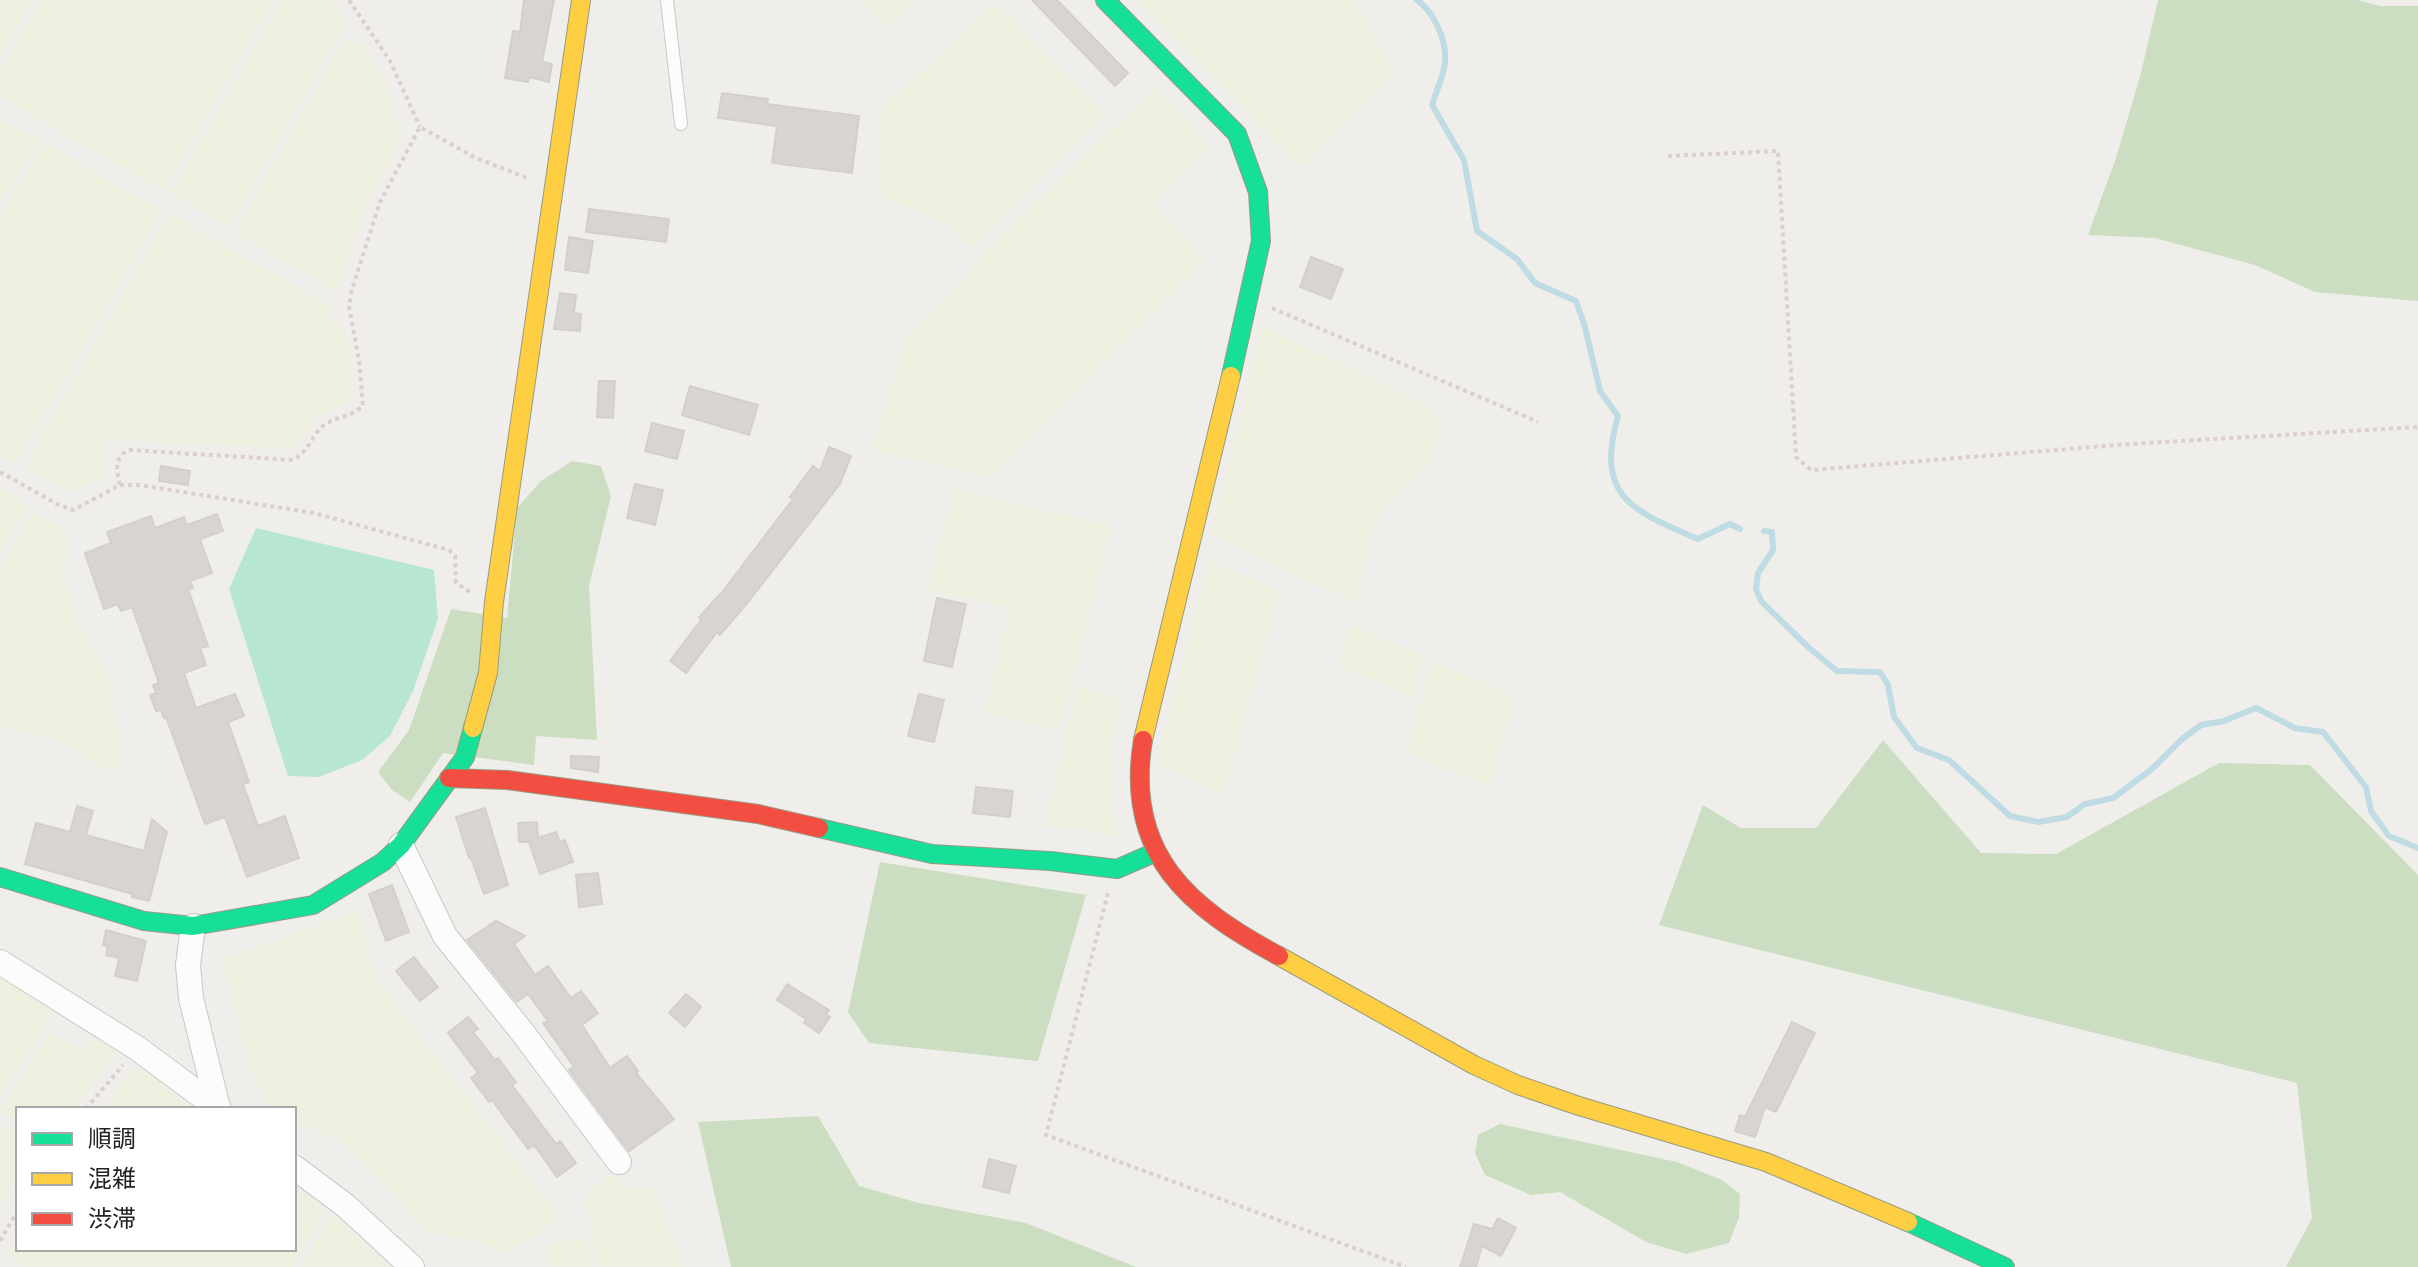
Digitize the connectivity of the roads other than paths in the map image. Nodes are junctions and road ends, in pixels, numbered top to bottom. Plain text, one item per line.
1 (581, 0) edge
2 (667, 0) edge
3 (1105, 0) edge
4 (681, 124) dead end
5 (449, 778) junction
6 (401, 845) junction
7 (1156, 852) junction
8 (0, 877) edge
9 (193, 926) junction
10 (0, 962) edge
11 (215, 1107) edge
12 (218, 1107) edge
13 (619, 1162) dead end
14 (296, 1168) edge
15 (412, 1267) edge
16 (2005, 1267) edge

1 - 5 street
2 - 4 lane
3 - 7 street
5 - 6 street
5 - 7 street
6 - 9 street
6 - 13 street
7 - 16 street
8 - 9 street
9 - 12 street
10 - 11 street
14 - 15 street

